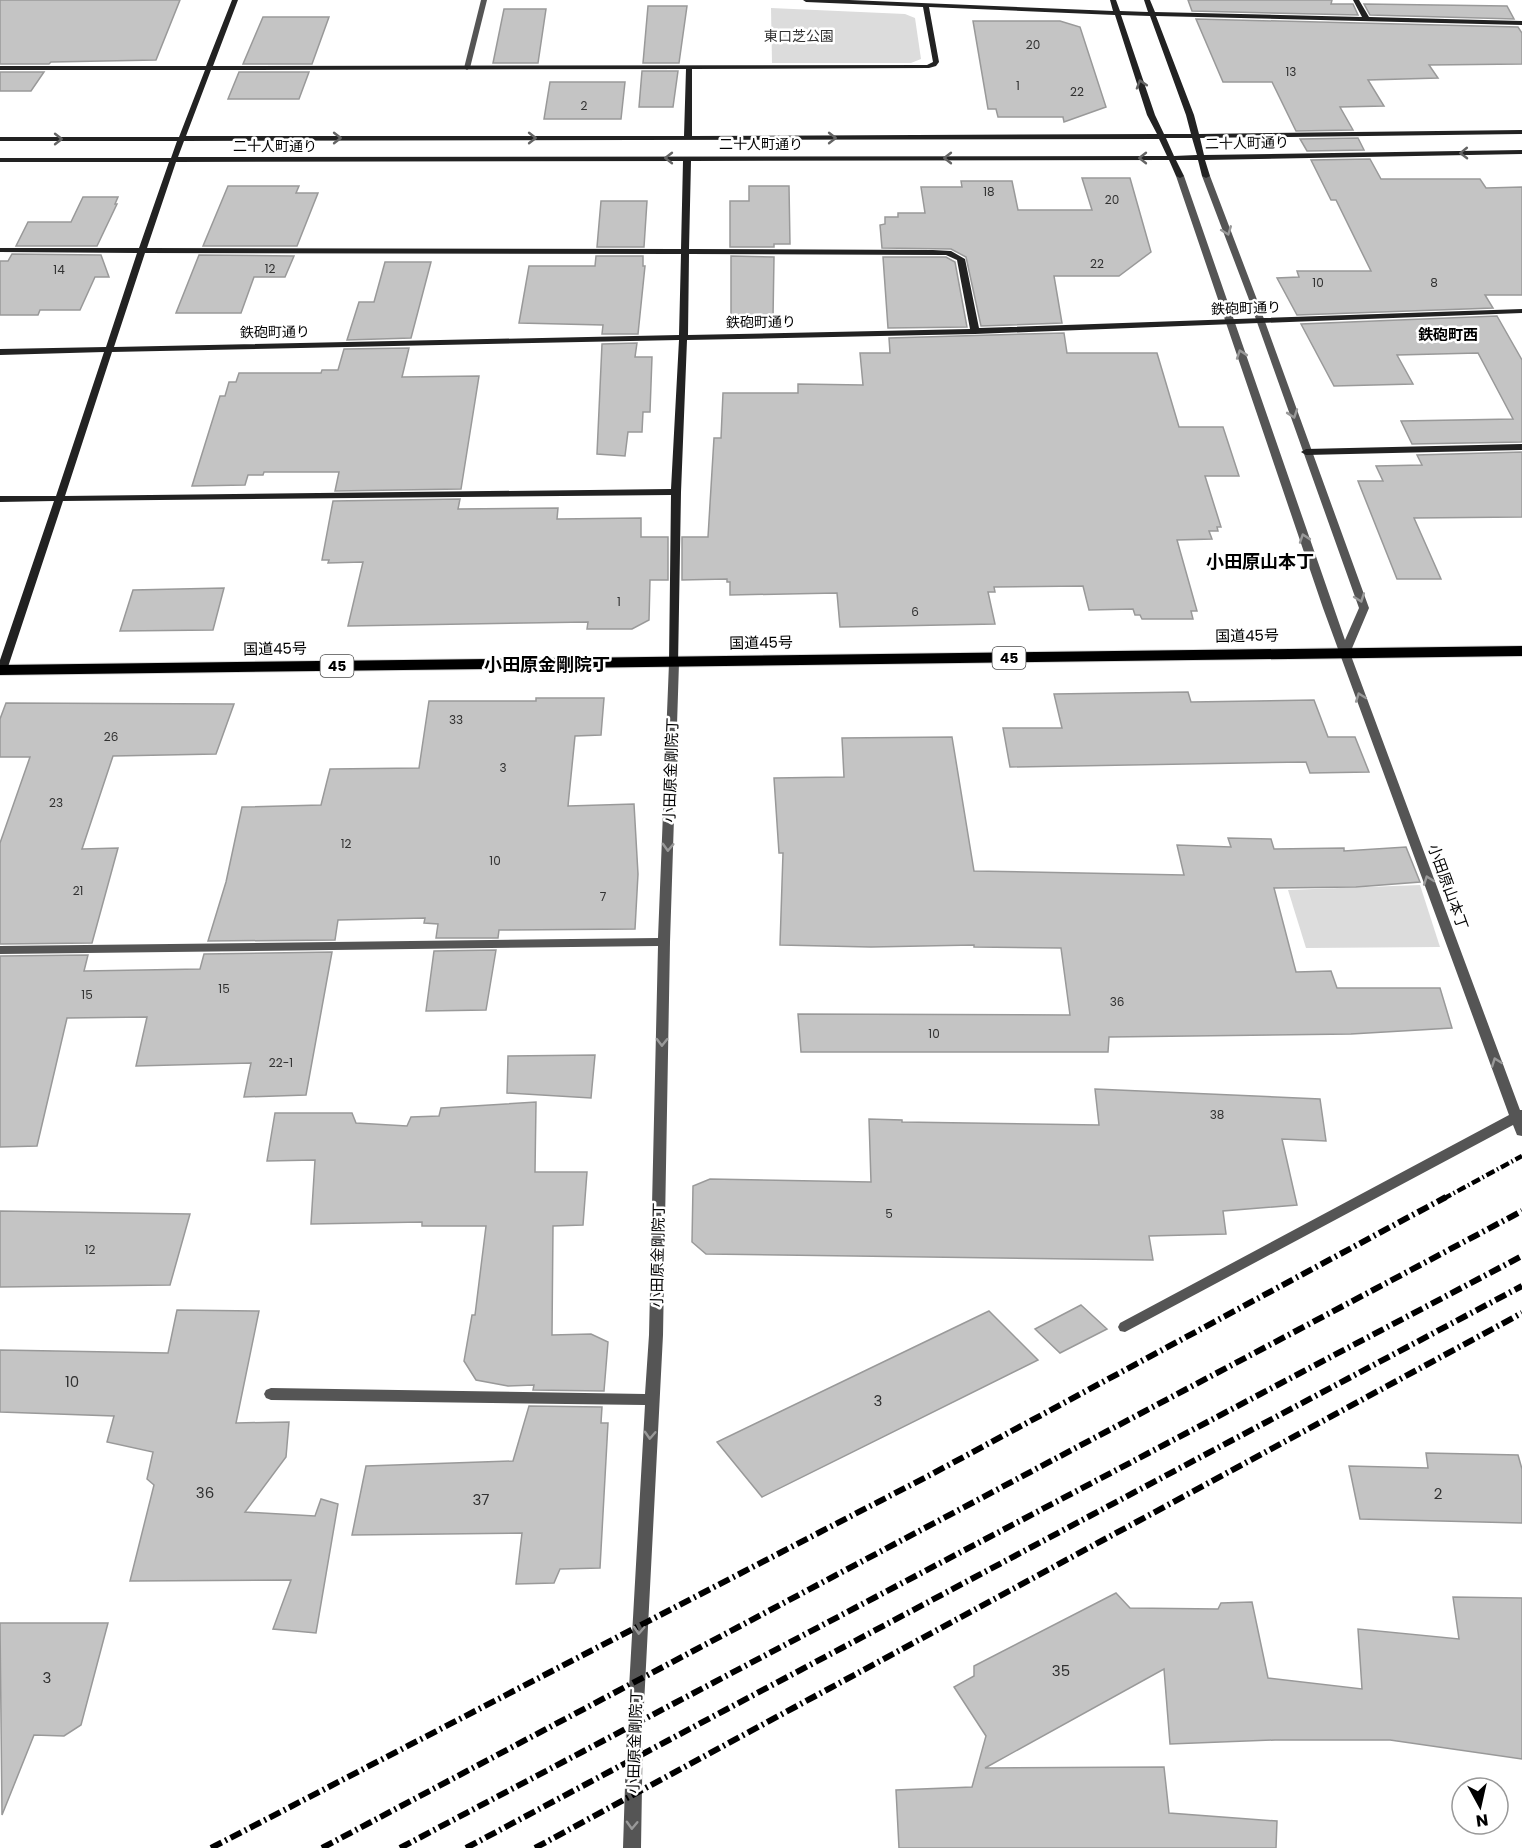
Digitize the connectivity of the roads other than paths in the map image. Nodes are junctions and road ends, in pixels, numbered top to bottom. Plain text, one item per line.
1 (234, 0) edge
2 (484, 0) edge
3 (806, 0) edge
4 (1113, 0) edge
5 (1147, 0) edge
6 (1356, 0) edge
7 (926, 6) junction
8 (1118, 13) junction
9 (1153, 14) junction
10 (1367, 20) junction
11 (1522, 23) edge
12 (0, 68) edge
13 (207, 68) junction
14 (467, 68) junction
15 (689, 68) junction
16 (1522, 132) edge
17 (1161, 137) junction
18 (1196, 137) junction
19 (688, 138) junction
20 (0, 139) edge
21 (180, 139) junction
22 (1522, 152) edge
23 (1201, 157) junction
24 (687, 158) junction
25 (1171, 158) junction
26 (173, 159) junction
27 (0, 160) edge
28 (143, 249) junction
29 (0, 250) edge
30 (685, 251) junction
31 (1522, 311) edge
32 (1261, 321) junction
33 (1230, 323) junction
34 (975, 331) junction
35 (683, 337) junction
36 (107, 350) junction
37 (0, 352) edge
38 (1522, 447) edge
39 (1306, 452) junction
40 (676, 492) junction
41 (58, 498) junction
42 (0, 499) edge
43 (1522, 651) edge
44 (1345, 653) junction
45 (674, 663) junction
46 (1, 672) edge
47 (664, 942) junction
48 (0, 950) edge
49 (1519, 1116) edge
50 (1522, 1132) edge
51 (1125, 1327) dead end
52 (272, 1394) dead end
53 (652, 1400) junction
54 (632, 1848) edge

1 - 13 street
2 - 14 street
3 - 7 street
4 - 8 street
5 - 9 street
6 - 10 street
7 - 8 street
7 - 15 street
8 - 9 street
17 -> 8 street
9 - 10 street
9 - 18 street
10 - 11 street
12 - 13 street
13 - 14 street
13 - 21 street
14 - 15 street
15 - 19 street
16 - 18 street, 二十人町通り
17 - 18 street, 二十人町通り
19 -> 17 street, 二十人町通り
17 - 25 street
18 - 23 street
21 -> 19 street, 二十人町通り
20 -> 21 street, 二十人町通り
21 - 26 street
22 -> 23 street, 二十人町通り
23 - 25 street, 二十人町通り
23 -> 32 street
25 -> 24 street, 二十人町通り
24 -> 26 street, 二十人町通り
24 - 30 street
25 - 33 street, 小田原山本丁
26 - 27 street, 二十人町通り
26 - 28 street
28 - 29 street
28 - 30 street
28 - 36 street
30 - 34 street
30 - 35 street
31 - 32 street, 鉄砲町通り
32 - 33 street, 鉄砲町通り
32 -> 39 street
33 - 34 street, 鉄砲町通り
44 -> 33 street, 小田原山本丁
34 - 35 street, 鉄砲町通り
35 - 36 street, 鉄砲町通り
35 - 40 street
36 - 37 street, 鉄砲町通り
36 - 41 street
38 - 39 street
39 -> 44 street
40 - 41 street
40 - 45 street
41 - 42 street
41 - 46 street
43 - 44 highway, 国道45号 / 45
44 - 45 highway, 国道45号 / 45
49 -> 44 street, 小田原山本丁
45 - 46 highway, 国道45号 / 45
45 -> 47 street, 小田原金剛院丁
47 - 48 street
47 -> 53 street, 小田原金剛院丁
49 - 50 street, 小田原山本丁
49 - 51 street
52 - 53 street
53 -> 54 street, 小田原金剛院丁

